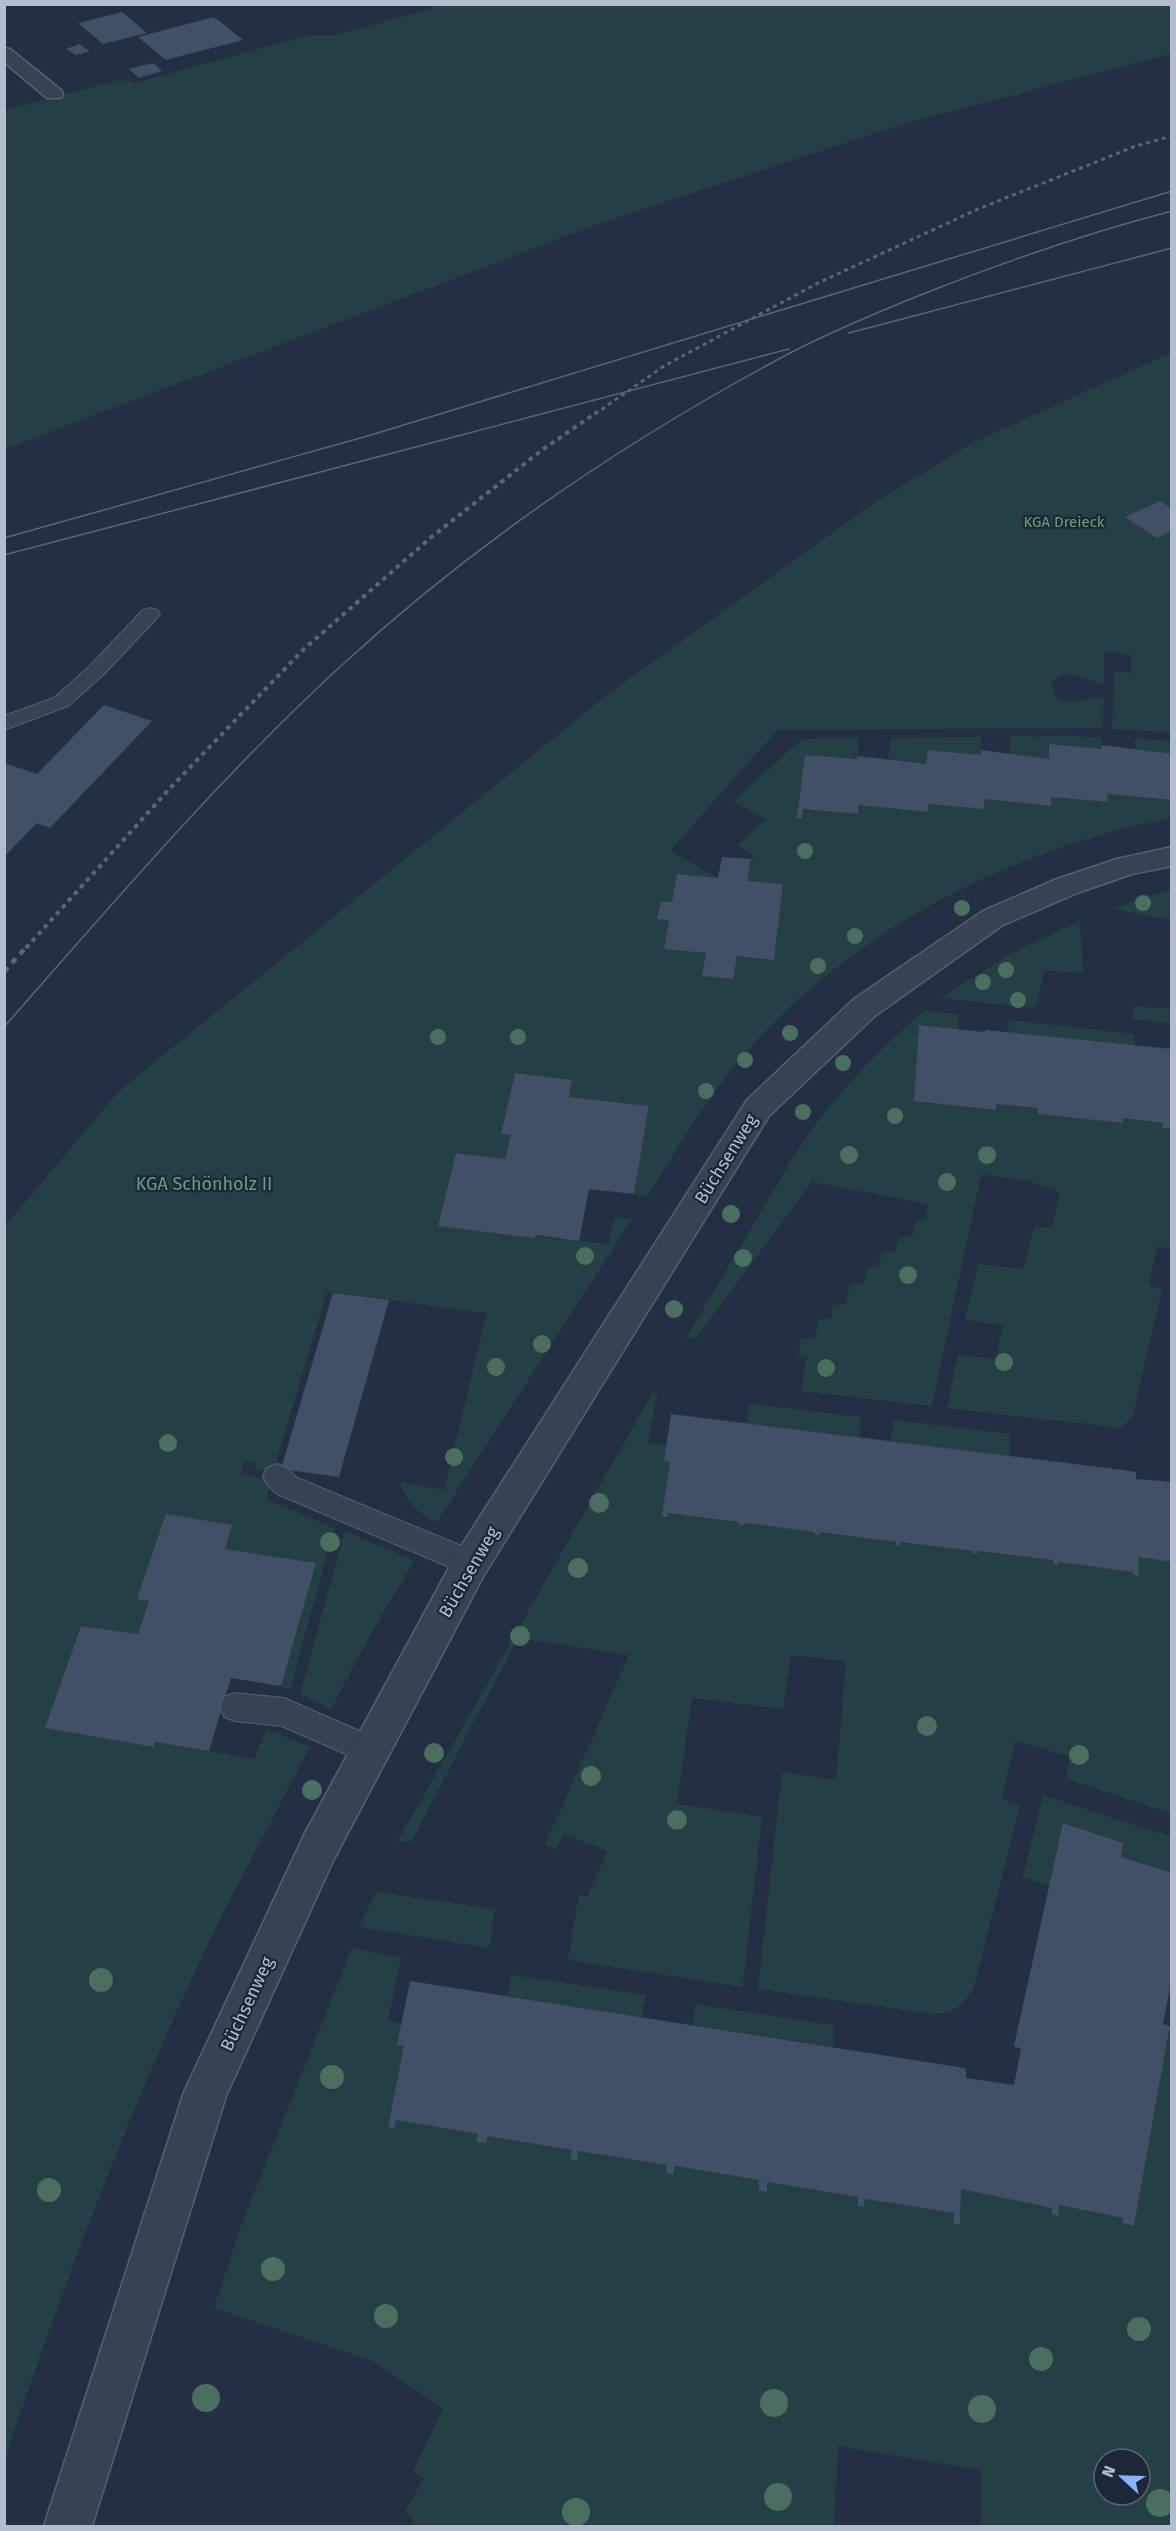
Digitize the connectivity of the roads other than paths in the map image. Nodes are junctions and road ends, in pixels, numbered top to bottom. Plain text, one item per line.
1 (4, 53) edge
2 (54, 94) dead end
3 (150, 614) dead end
4 (4, 724) edge
5 (1172, 855) edge
6 (277, 1476) dead end
7 (471, 1563) junction
8 (235, 1707) dead end
9 (371, 1751) junction
10 (68, 2526) edge

1 - 2 street
3 - 4 lane
5 - 7 street, Büchsenweg
6 - 7 lane
7 - 9 street, Büchsenweg
8 - 9 lane
9 - 10 street, Büchsenweg

